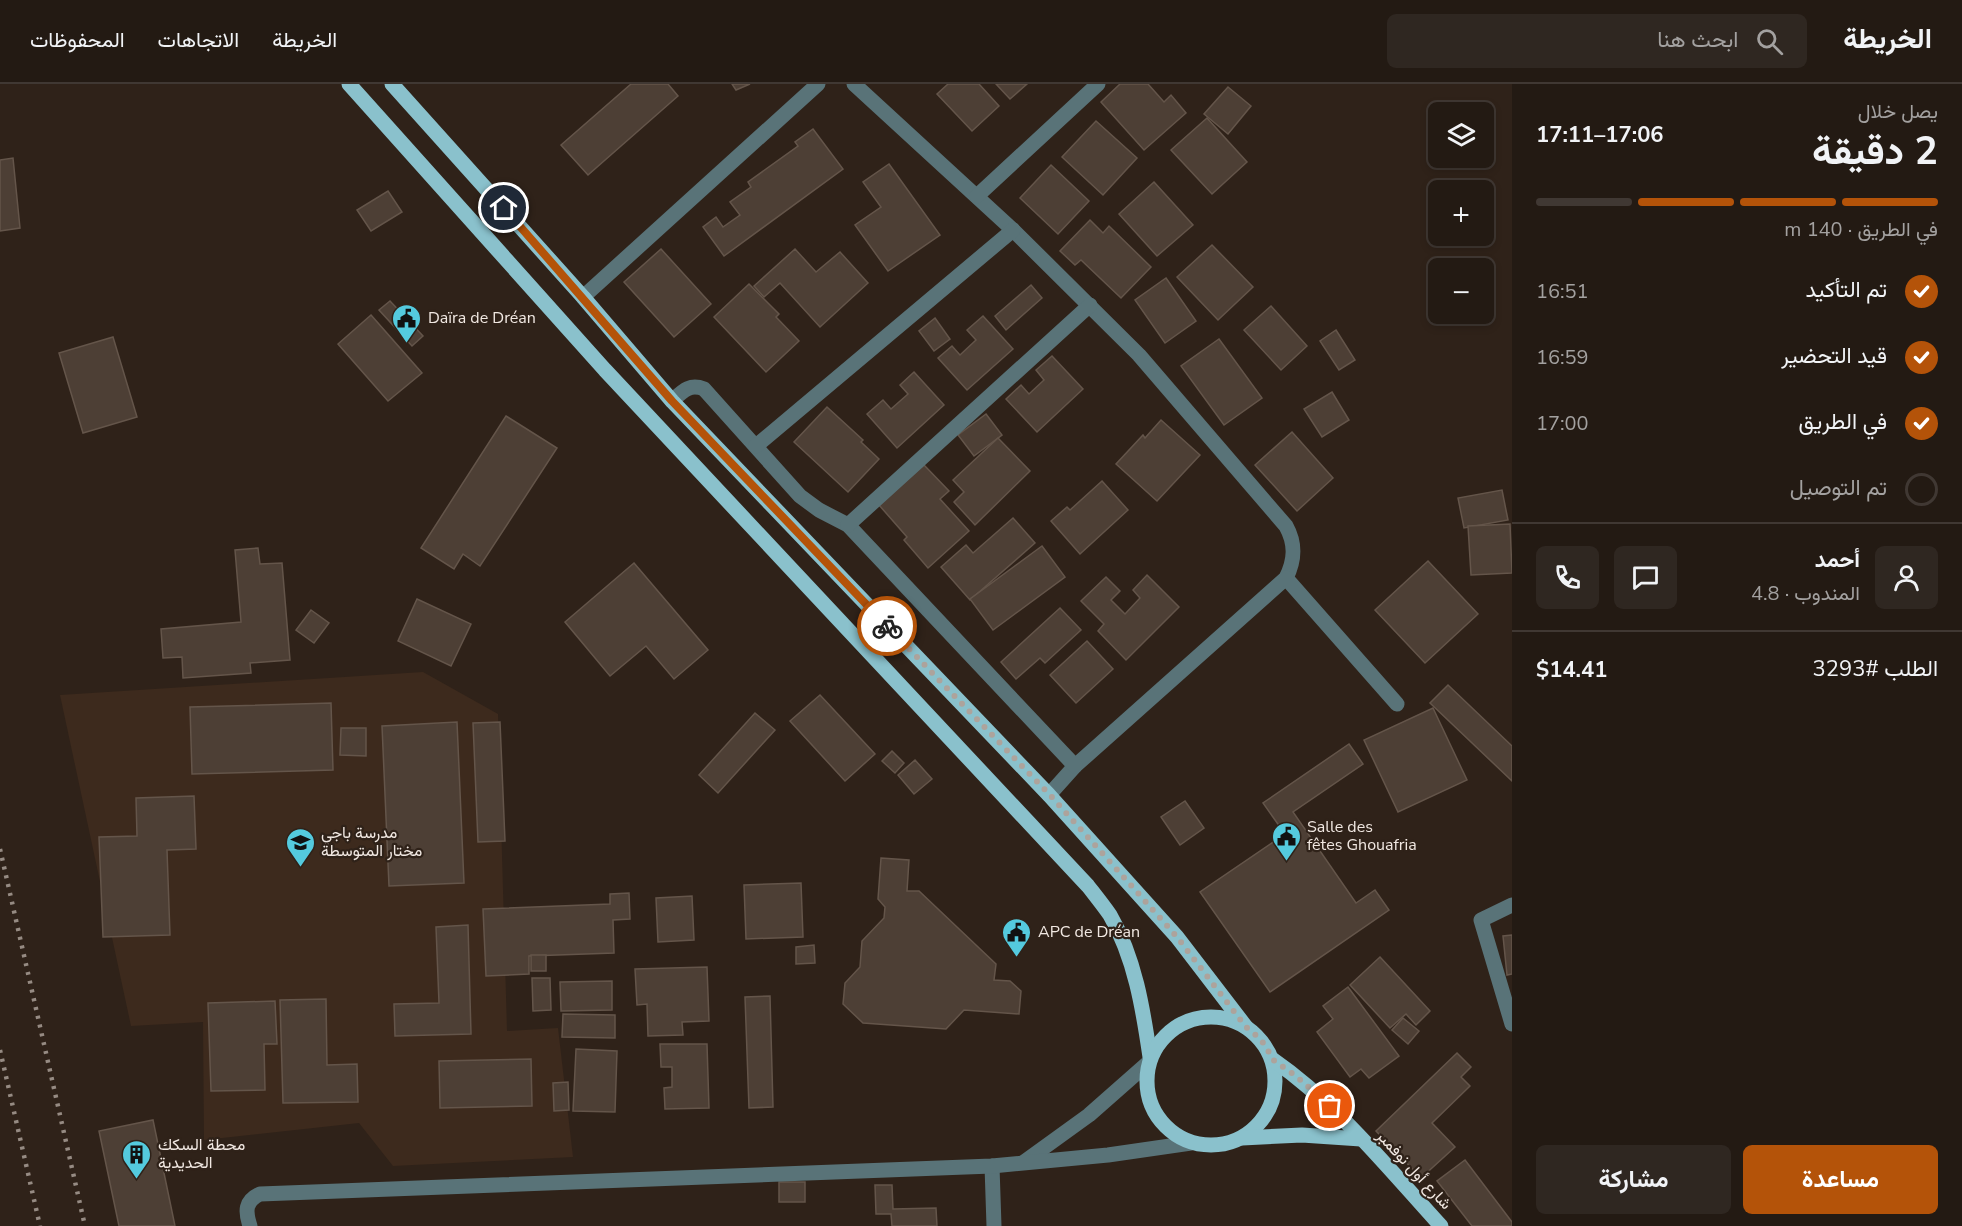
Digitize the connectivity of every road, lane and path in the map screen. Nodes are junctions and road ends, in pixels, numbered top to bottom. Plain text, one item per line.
1 (349, 84) edge
2 (392, 84) edge
3 (818, 84) edge
4 (854, 84) edge
5 (1098, 84) edge
6 (976, 196) junction
7 (1013, 230) junction
8 (583, 297) junction
9 (1090, 306) junction
10 (672, 401) junction
11 (756, 446) junction
12 (848, 525) junction
13 (1286, 578) junction
14 (1397, 704) dead end
15 (1075, 766) junction
16 (1050, 795) junction
17 (1512, 905) edge
18 (1512, 1024) edge
19 (1246, 1027) junction
20 (1272, 1059) junction
21 (1149, 1060) junction
22 (1242, 1138) junction
23 (1361, 1139) junction
24 (1191, 1143) junction
25 (1024, 1162) junction
26 (992, 1166) junction
27 (250, 1226) edge
28 (994, 1226) edge
29 (1442, 1226) edge

1 - 21 main road
2 - 8 main road
3 - 8 street
4 - 6 street
5 - 6 street
6 - 7 street
7 - 9 street
7 - 11 street
8 - 10 main road
9 - 12 street
9 - 13 street
10 - 11 street
10 - 16 main road
11 - 12 street
12 - 15 street
13 - 14 street
13 - 15 street
15 - 16 street
16 - 19 main road
17 - 18 street
19 - 20 main road
19 - 21 main road
20 - 22 main road
20 - 23 main road, شارع أول نوفمبر
21 - 24 main road
21 - 25 street
22 - 23 main road, شارع أول نوفمبر
22 - 24 main road
23 - 29 main road, شارع أول نوفمبر
24 - 25 street
25 - 26 street
26 - 27 street
26 - 28 street

